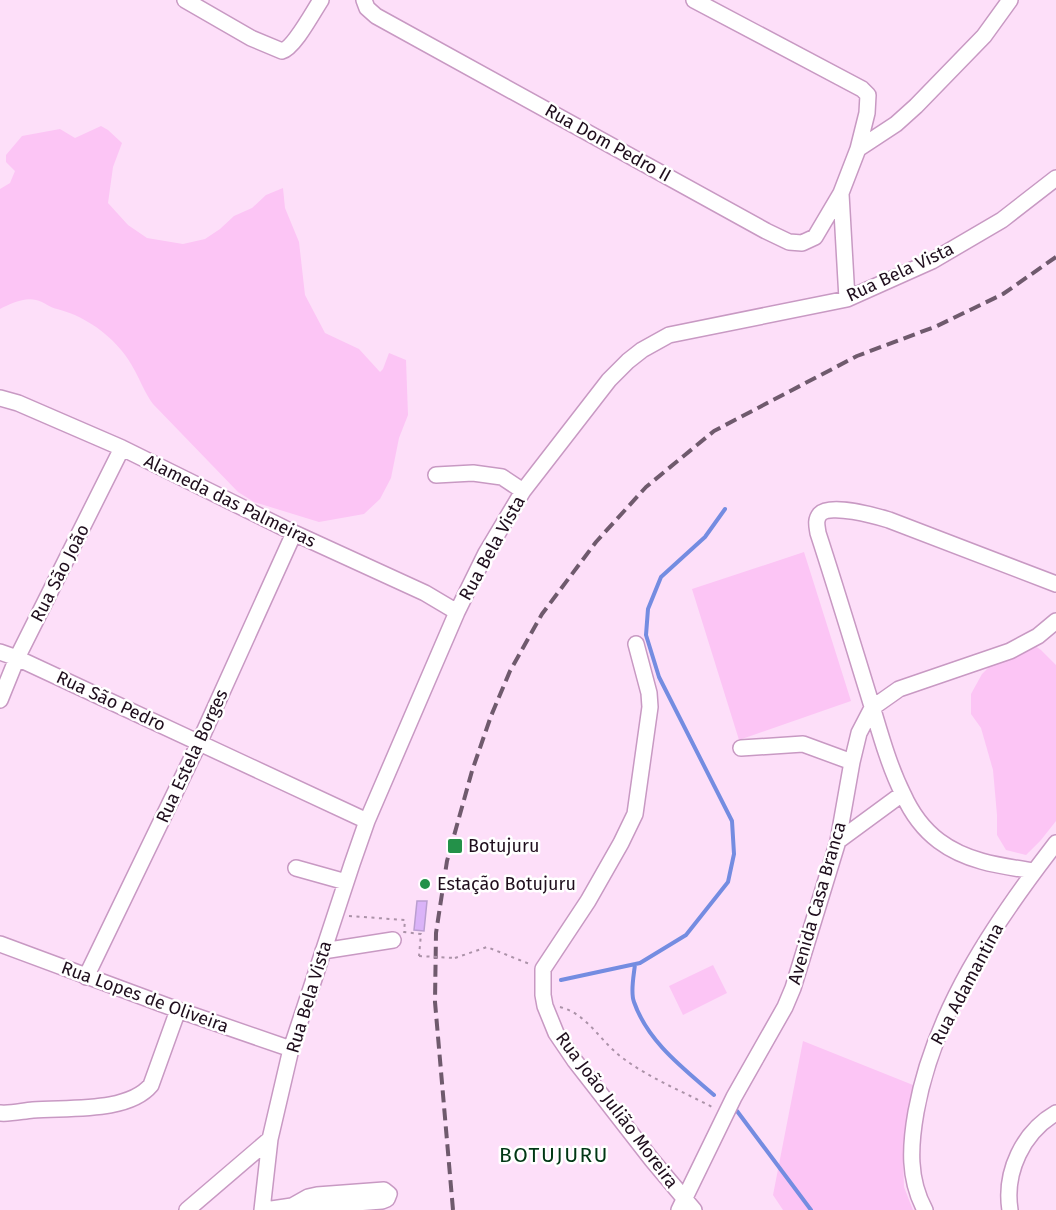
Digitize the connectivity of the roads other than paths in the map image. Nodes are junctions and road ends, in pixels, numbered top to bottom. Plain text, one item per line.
1 (185, 0) edge
2 (321, 0) edge
3 (694, 0) edge
4 (1011, 0) edge
5 (363, 1) edge
6 (858, 149) junction
7 (1056, 178) edge
8 (841, 193) junction
9 (847, 299) junction
10 (0, 398) edge
11 (123, 448) junction
12 (436, 475) dead end
13 (523, 491) junction
14 (294, 533) junction
15 (1056, 584) edge
16 (457, 612) junction
17 (1056, 621) edge
18 (636, 644) dead end
19 (0, 652) edge
20 (17, 658) junction
21 (0, 700) edge
22 (872, 708) junction
23 (199, 743) junction
24 (741, 748) dead end
25 (852, 762) junction
26 (903, 794) junction
27 (367, 821) junction
28 (838, 841) junction
29 (1056, 843) edge
30 (296, 868) dead end
31 (1034, 871) junction
32 (346, 882) junction
33 (393, 940) dead end
34 (0, 944) edge
35 (322, 951) junction
36 (86, 977) junction
37 (178, 1010) junction
38 (291, 1049) junction
39 (0, 1113) edge
40 (1056, 1113) edge
41 (270, 1139) junction
42 (196, 1206) edge
43 (292, 1206) junction
44 (686, 1206) edge
45 (264, 1210) edge
46 (925, 1210) edge
47 (1010, 1210) edge

1 - 2 street
3 - 6 street
4 - 6 street
5 - 8 street, Rua Dom Pedro II
6 - 8 street
7 - 9 street, Rua Bela Vista
8 - 9 street
9 - 13 street, Rua Bela Vista
10 - 11 street, Alameda das Palmeiras
11 - 14 street, Alameda das Palmeiras
11 - 20 street, Rua São João
12 - 13 street
13 - 16 street, Rua Bela Vista
14 - 16 street, Alameda das Palmeiras
14 - 23 street, Rua Estela Borges
15 - 22 street
16 - 27 street, Rua Bela Vista
17 - 22 street, Avenida Casa Branca
18 - 44 street, Rua João Julião Moreira
19 - 20 street, Rua São Pedro
20 - 21 street, Rua São João
20 - 23 street, Rua São Pedro
22 - 25 street, Avenida Casa Branca
22 - 26 street
23 - 27 street, Rua São Pedro
23 - 36 street, Rua Estela Borges
24 - 25 street
25 - 28 street, Avenida Casa Branca
26 - 28 street
26 - 31 street
27 - 32 street, Rua Bela Vista
28 - 44 street, Avenida Casa Branca
29 - 31 street, Rua Adamantina
30 - 32 street
31 - 46 street, Rua Adamantina
32 - 35 street, Rua Bela Vista
33 - 35 street
34 - 36 street, Rua Lopes de Oliveira
35 - 38 street, Rua Bela Vista
36 - 37 street, Rua Lopes de Oliveira
37 - 38 street, Rua Lopes de Oliveira
37 - 39 street
38 - 41 street, Rua Bela Vista
40 - 47 street
41 - 42 street
41 - 45 street, Rua Bela Vista
43 - 43 street
43 - 45 street

